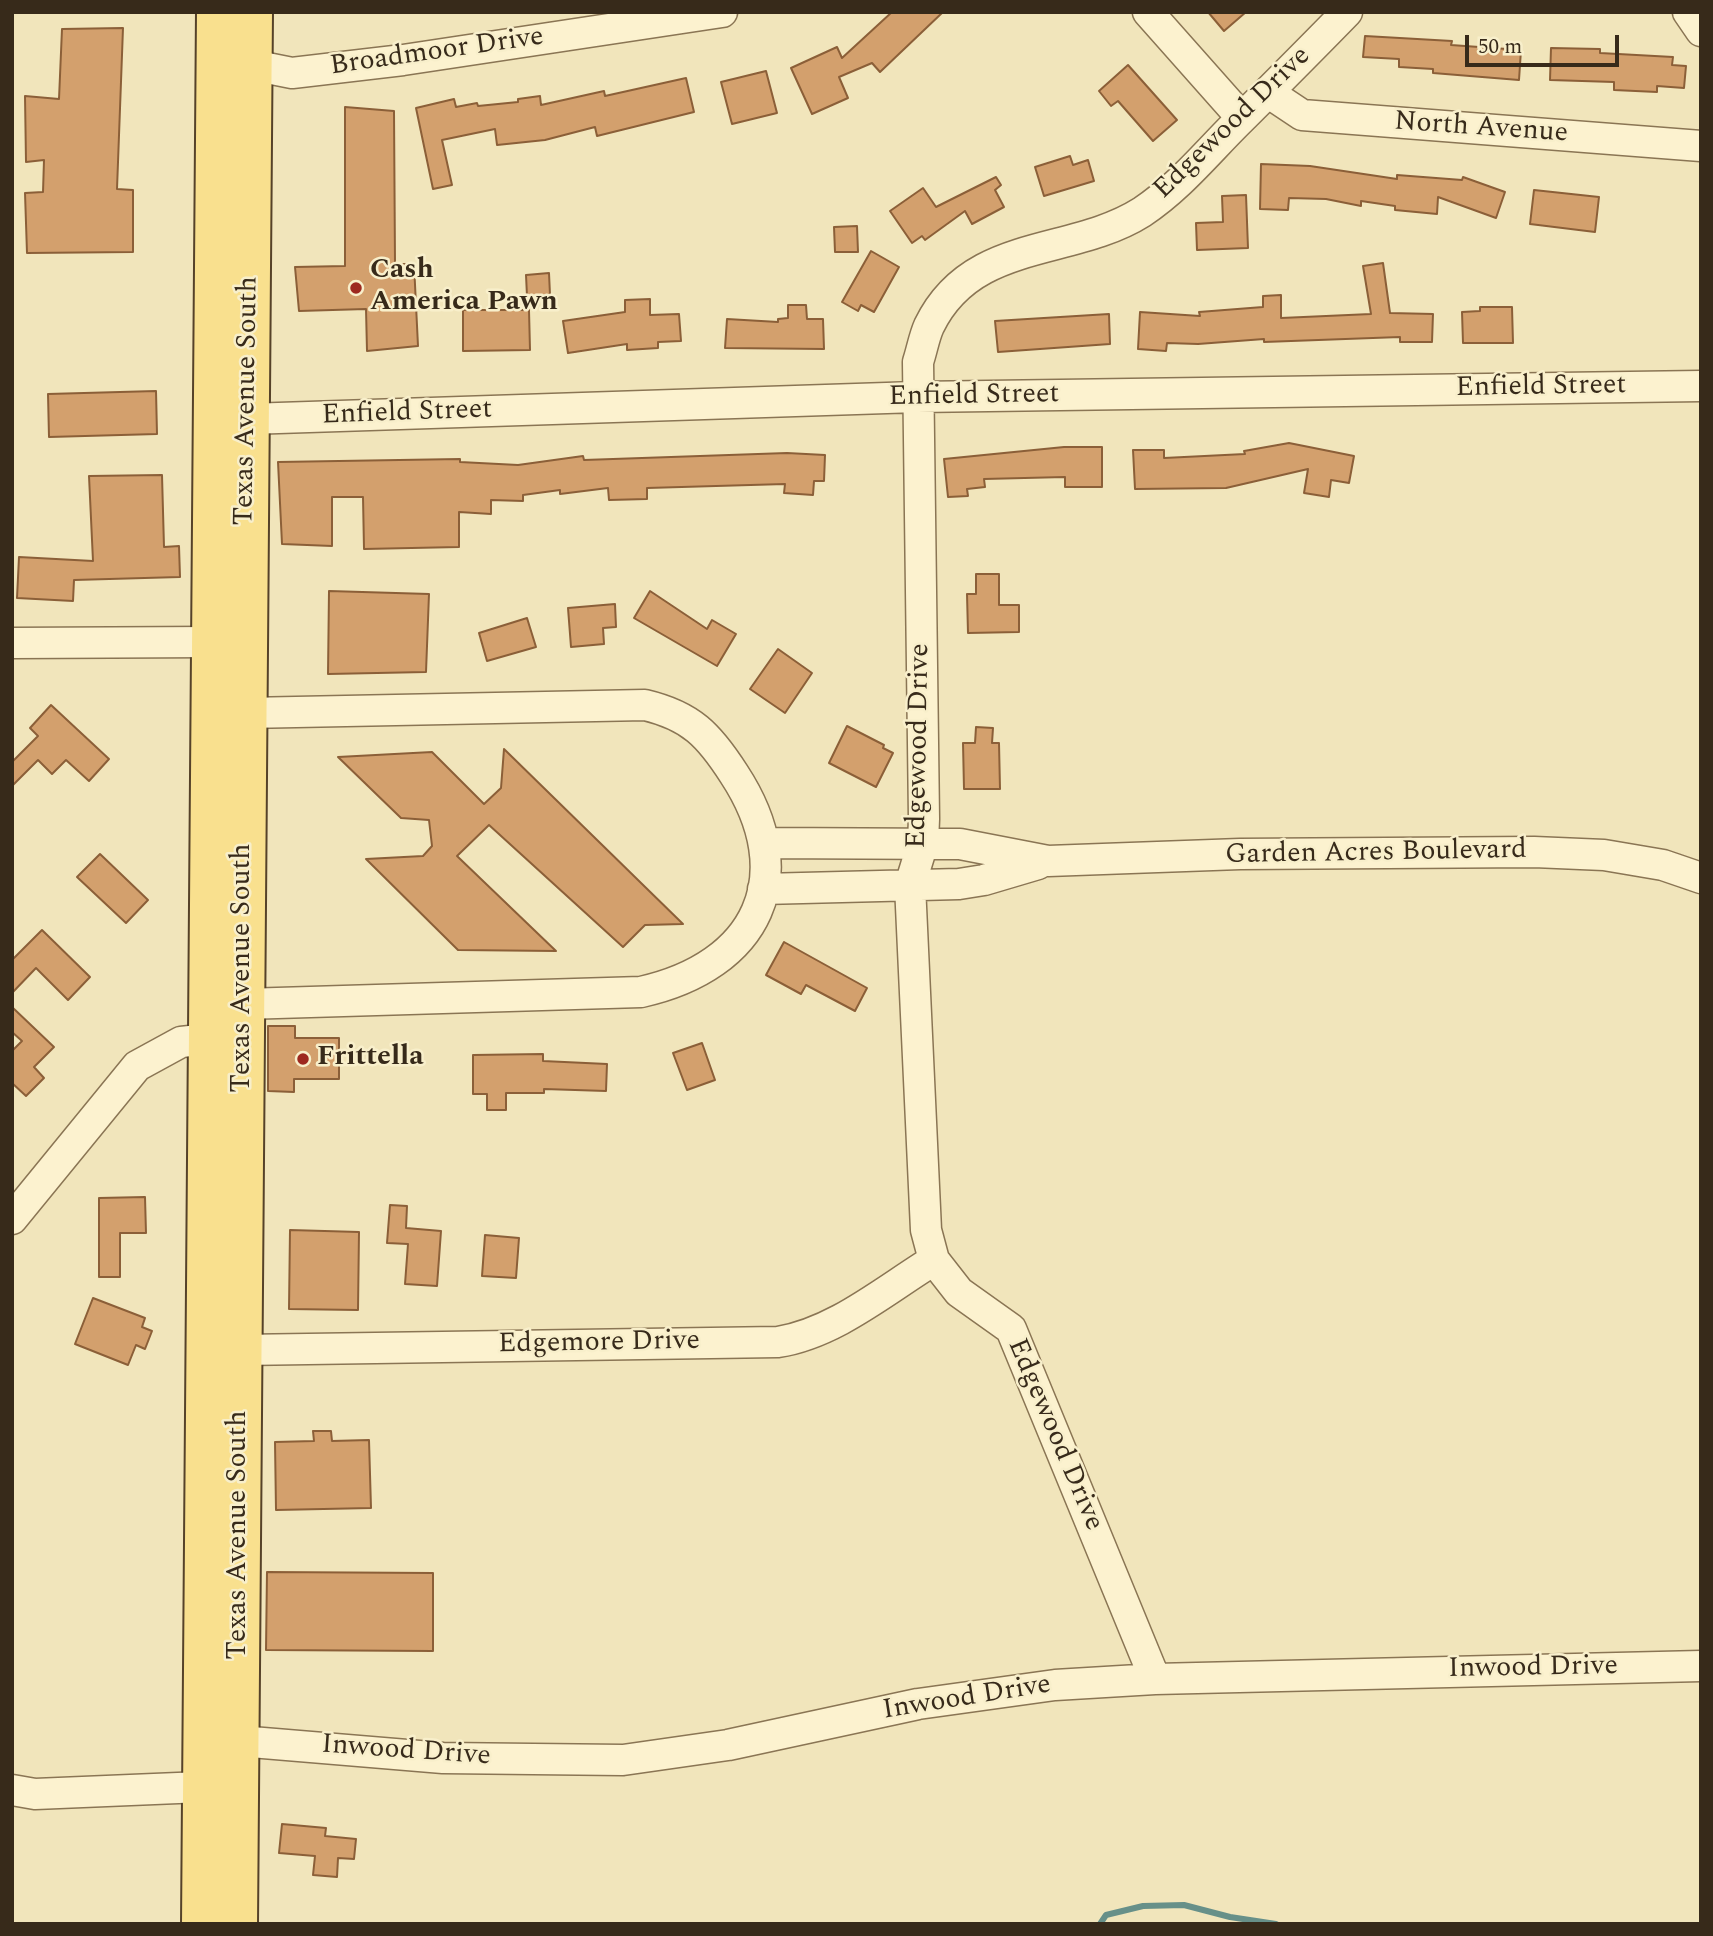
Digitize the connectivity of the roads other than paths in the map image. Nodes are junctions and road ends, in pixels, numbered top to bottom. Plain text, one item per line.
1 (216, 12) edge
2 (226, 12) edge
3 (253, 12) edge
4 (722, 12) edge
5 (1148, 12) edge
6 (1346, 12) edge
7 (1688, 12) edge
8 (1701, 31) edge
9 (252, 65) junction
10 (1269, 93) junction
11 (1242, 118) junction
12 (1701, 146) edge
13 (1701, 386) edge
14 (917, 397) junction
15 (248, 419) junction
16 (211, 642) junction
17 (12, 643) edge
18 (246, 713) junction
19 (210, 785) junction
20 (752, 802) junction
21 (812, 843) junction
22 (923, 843) junction
23 (1048, 861) junction
24 (765, 866) junction
25 (1701, 878) edge
26 (910, 885) junction
27 (244, 1004) junction
28 (208, 1039) junction
29 (12, 1219) edge
30 (934, 1260) junction
31 (241, 1350) junction
32 (204, 1488) junction
33 (1701, 1666) edge
34 (1155, 1679) junction
35 (239, 1741) junction
36 (202, 1787) junction
37 (12, 1790) edge
38 (201, 1924) edge
39 (220, 1924) edge
40 (237, 1924) edge

1 - 16 main road, Texas Avenue South
2 - 9 street
3 - 9 main road, Texas Avenue South
4 - 9 street, Broadmoor Drive
5 - 11 street
6 - 10 street, Edgewood Drive
7 - 8 street
9 - 15 main road, Texas Avenue South
10 - 11 street, Edgewood Drive
10 - 12 street, North Avenue
11 - 14 street, Edgewood Drive
13 - 14 street, Enfield Street
14 - 15 street, Enfield Street
14 - 22 street, Edgewood Drive
15 - 18 main road, Texas Avenue South
16 - 17 street
16 - 19 main road, Texas Avenue South
18 - 20 street
18 - 27 main road, Texas Avenue South
19 - 27 main road
19 - 28 main road, Texas Avenue South
20 - 21 street
20 - 24 street
21 - 22 street, Garden Acres Boulevard
21 - 24 street, Garden Acres Boulevard
22 - 23 street, Garden Acres Boulevard
22 - 26 street, Edgewood Drive
23 - 25 street, Garden Acres Boulevard
23 - 26 street, Garden Acres Boulevard
24 - 26 street, Garden Acres Boulevard
24 - 27 street
26 - 30 street, Edgewood Drive
27 - 31 main road, Texas Avenue South
28 - 29 street
28 - 32 main road, Texas Avenue South
30 - 31 street, Edgemore Drive
30 - 34 street, Edgewood Drive
31 - 35 main road, Texas Avenue South
32 - 35 main road
32 - 36 main road, Texas Avenue South
33 - 34 street, Inwood Drive
34 - 35 street, Inwood Drive
35 - 40 main road, Texas Avenue South
36 - 37 street
36 - 38 main road, Texas Avenue South
36 - 39 main road

